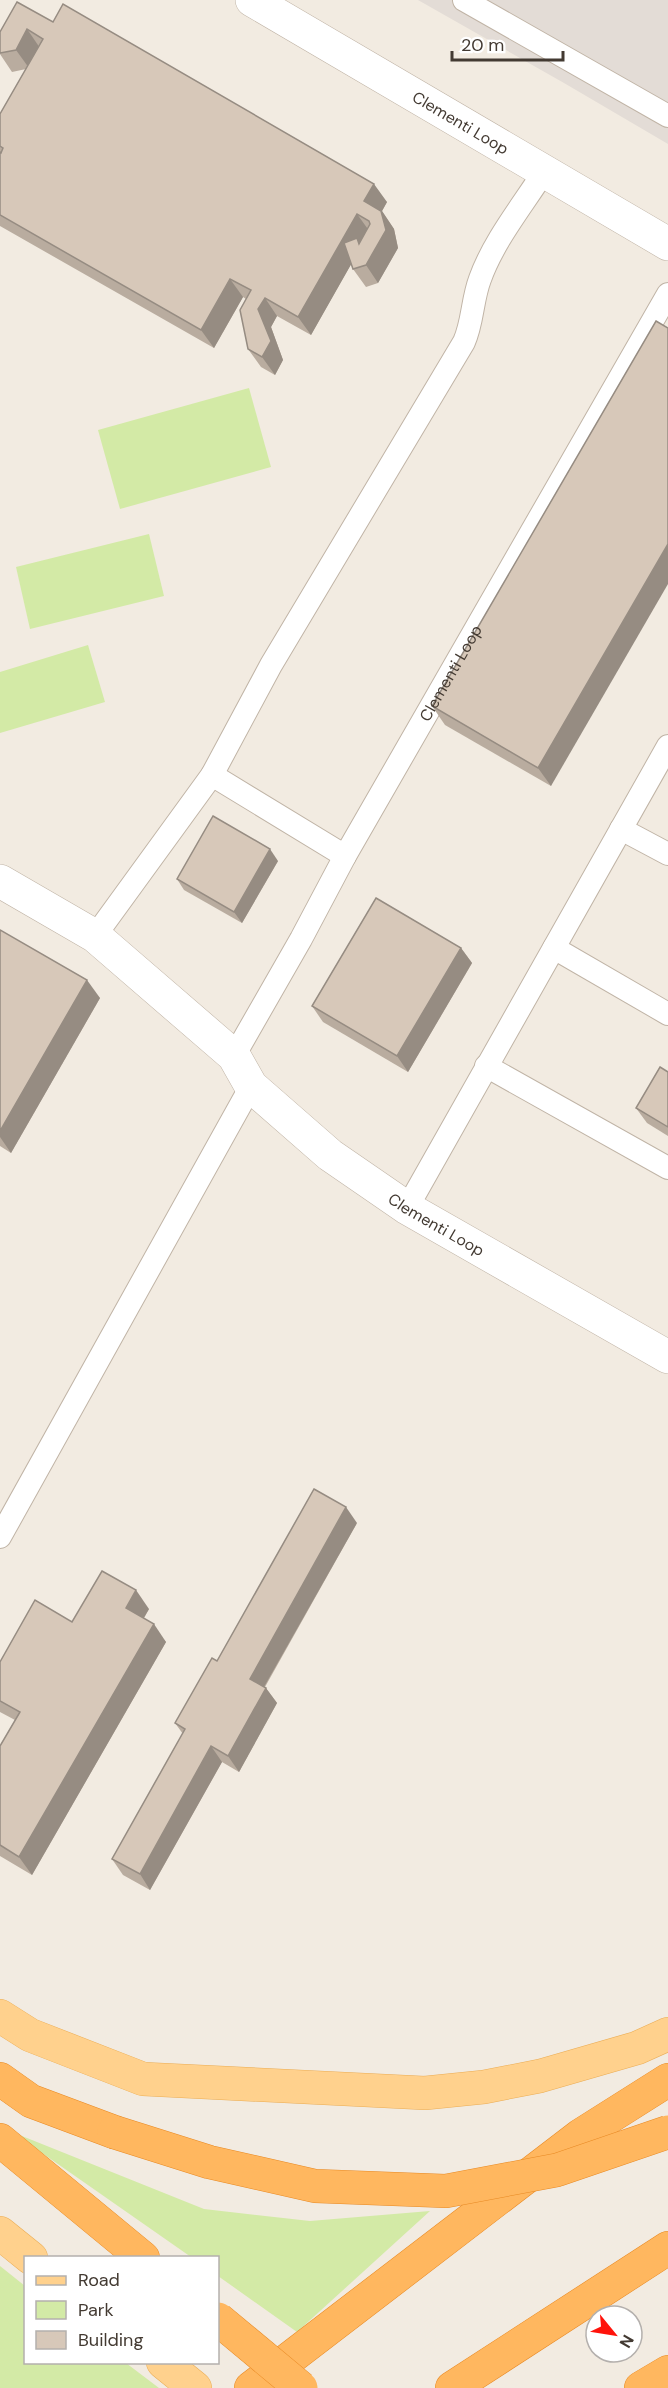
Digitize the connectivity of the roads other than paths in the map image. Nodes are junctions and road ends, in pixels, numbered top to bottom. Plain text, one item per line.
1 (252, 0) edge
2 (464, 0) edge
3 (668, 116) edge
4 (545, 170) junction
5 (668, 244) edge
6 (668, 294) edge
7 (668, 746) edge
8 (212, 775) junction
9 (621, 829) junction
10 (668, 854) edge
11 (345, 856) junction
12 (0, 881) edge
13 (95, 936) junction
14 (554, 948) junction
15 (668, 1014) edge
16 (234, 1056) junction
17 (486, 1066) junction
18 (251, 1086) junction
19 (668, 1168) edge
20 (406, 1208) junction
21 (668, 1357) edge
22 (0, 1537) edge
23 (0, 2016) edge
24 (668, 2034) edge
25 (0, 2079) edge
26 (668, 2080) edge
27 (668, 2132) edge
28 (10, 2147) edge
29 (0, 2233) edge
30 (668, 2248) edge
31 (29, 2256) edge
32 (141, 2256) edge
33 (219, 2320) edge
34 (165, 2364) edge
35 (668, 2372) edge
36 (195, 2388) edge
37 (251, 2388) edge
38 (301, 2388) edge
39 (452, 2388) edge
40 (641, 2388) edge

1 - 4 street, Clementi Loop
2 - 3 lane
4 - 5 street, Clementi Loop
4 - 8 lane
6 - 11 lane, Clementi Loop
7 - 9 lane
8 - 11 lane
8 - 13 lane
9 - 10 lane
9 - 14 lane
11 - 16 lane, Clementi Loop
12 - 13 street, Clementi Loop
13 - 16 street, Clementi Loop
14 - 15 lane
14 - 17 lane
16 - 18 street, Clementi Loop
17 - 19 lane
17 - 20 lane
18 - 20 street, Clementi Loop
18 - 22 lane
20 - 21 street, Clementi Loop
23 - 24 main road
25 - 27 highway, bridge
26 - 37 highway
28 - 32 highway
29 - 31 main road
30 - 39 highway
33 - 38 highway, bridge
34 - 36 main road
35 - 40 highway

